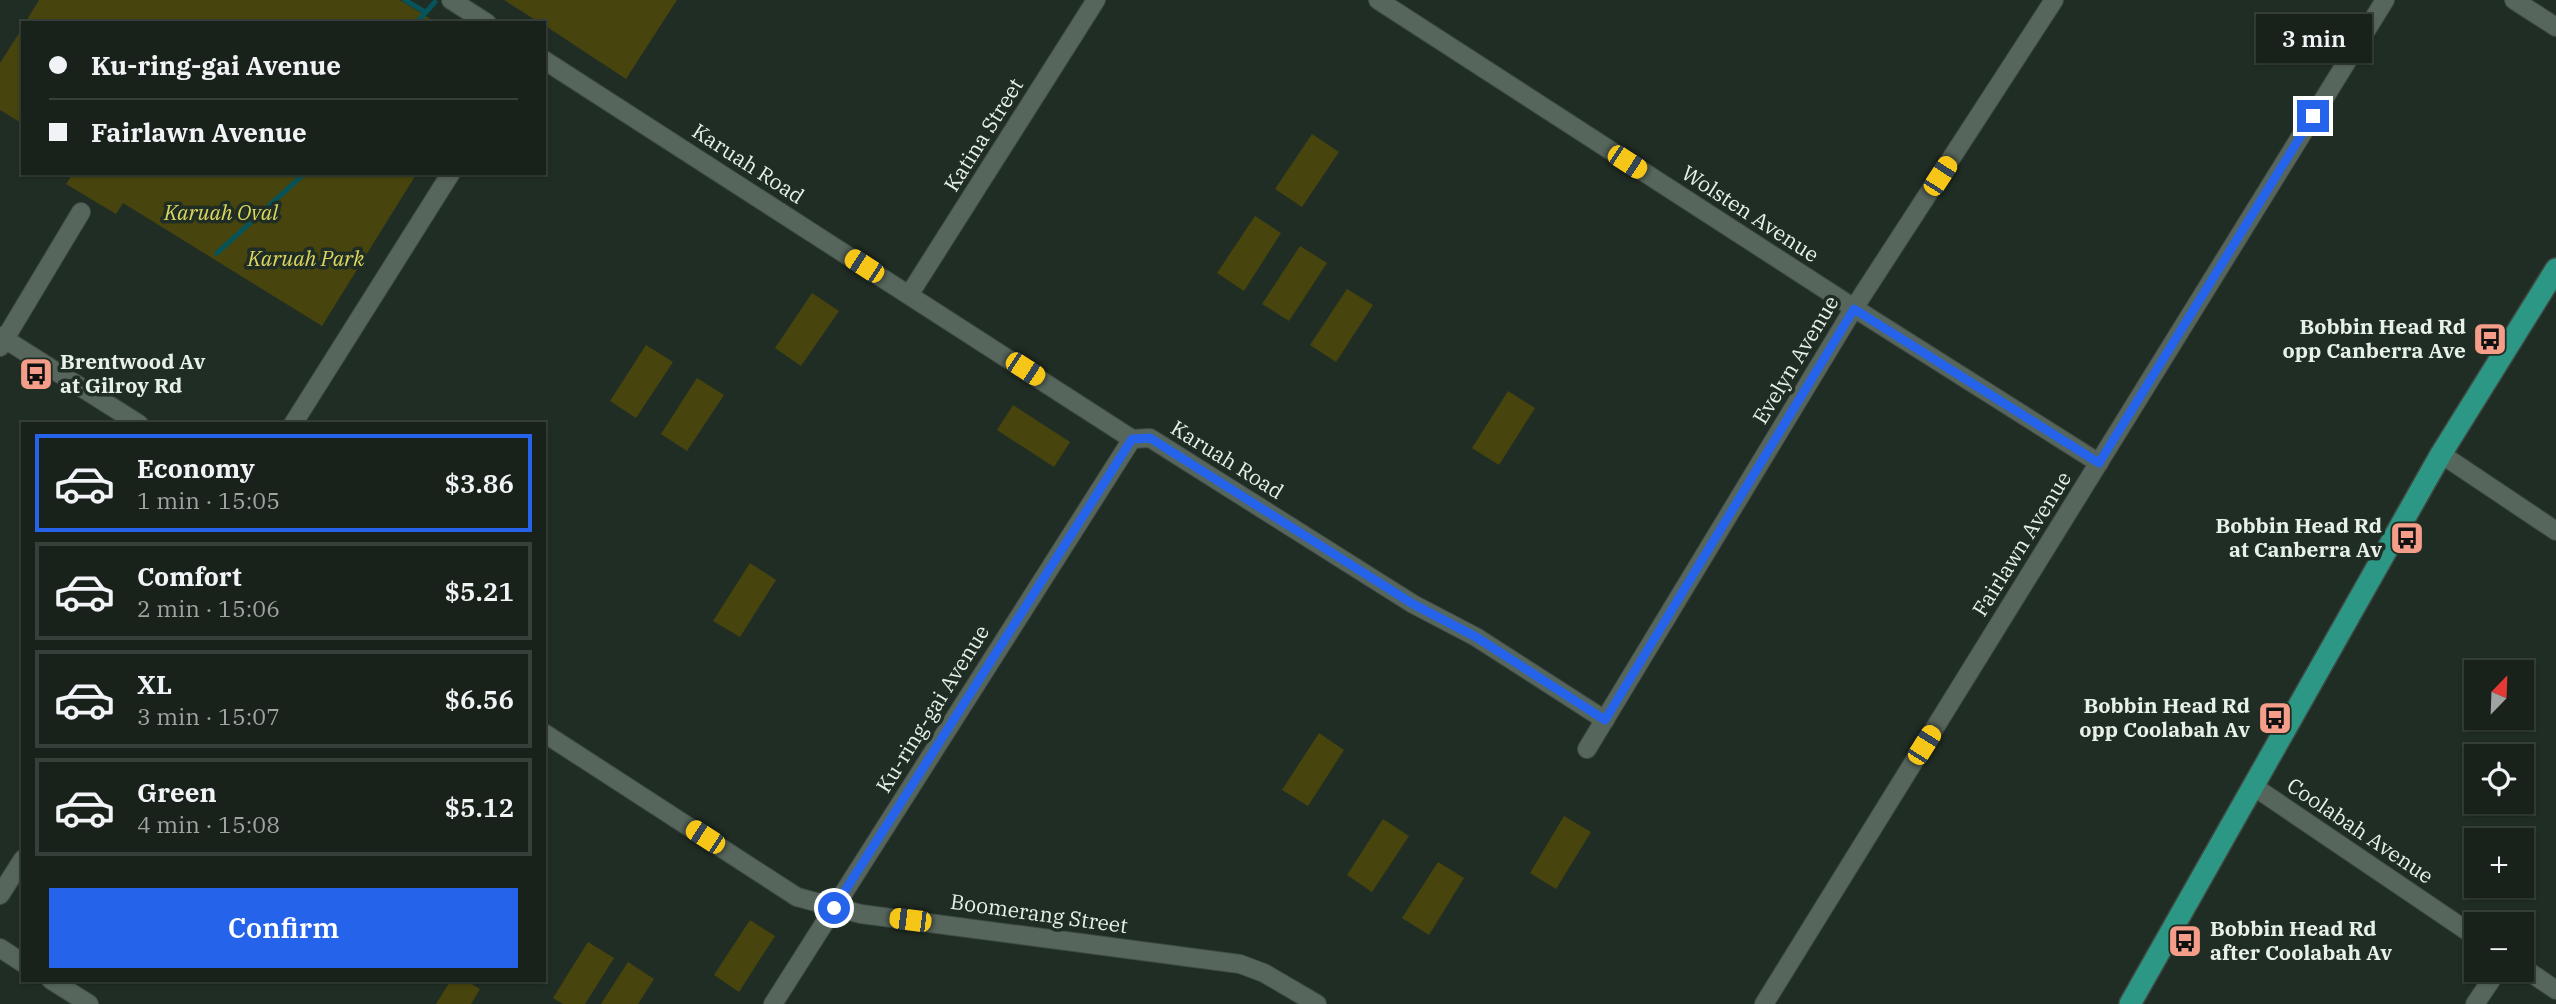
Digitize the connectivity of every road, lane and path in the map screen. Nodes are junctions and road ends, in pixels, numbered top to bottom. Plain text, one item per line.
1 (452, 0) edge
2 (1096, 0) edge
3 (1378, 0) edge
4 (2054, 0) edge
5 (2385, 0) edge
6 (2514, 0) edge
7 (483, 21) edge
8 (2556, 27) edge
9 (546, 61) edge
10 (450, 175) edge
11 (81, 212) dead end
12 (2556, 269) edge
13 (909, 295) junction
14 (1854, 309) junction
15 (2, 341) edge
16 (136, 422) edge
17 (294, 422) edge
18 (1132, 439) junction
19 (2441, 454) junction
20 (2099, 463) junction
21 (2556, 531) edge
22 (1605, 720) junction
23 (546, 734) edge
24 (1587, 749) dead end
25 (2253, 786) junction
26 (21, 862) edge
27 (0, 895) edge
28 (834, 908) junction
29 (2464, 929) edge
30 (0, 948) edge
31 (21, 961) edge
32 (2534, 975) edge
33 (54, 982) edge
34 (2490, 982) edge
35 (2556, 990) edge
36 (89, 1004) edge
37 (773, 1004) edge
38 (1317, 1004) edge
39 (1764, 1004) edge
40 (2130, 1004) edge
41 (2475, 1004) edge

1 - 7 street
2 - 13 street, Katina Street
3 - 14 street, Wolsten Avenue
4 - 14 street, Evelyn Avenue
5 - 20 street, Fairlawn Avenue
6 - 8 street
9 - 13 street, Karuah Road
10 - 17 street
11 - 15 street
12 - 19 main road
13 - 18 street, Karuah Road
14 - 20 street, Wolsten Avenue
14 - 22 street, Evelyn Avenue
15 - 16 street
18 - 22 street, Karuah Road
18 - 28 street, Ku-ring-gai Avenue
19 - 21 street
19 - 25 main road
20 - 39 street, Fairlawn Avenue
22 - 24 street, Evelyn Avenue
23 - 28 street, Boomerang Street
25 - 29 street, Coolabah Avenue
25 - 40 main road
26 - 27 street
28 - 37 street, Ku-ring-gai Avenue
28 - 38 street, Boomerang Street
30 - 31 street
32 - 35 street
33 - 36 street
34 - 41 street

